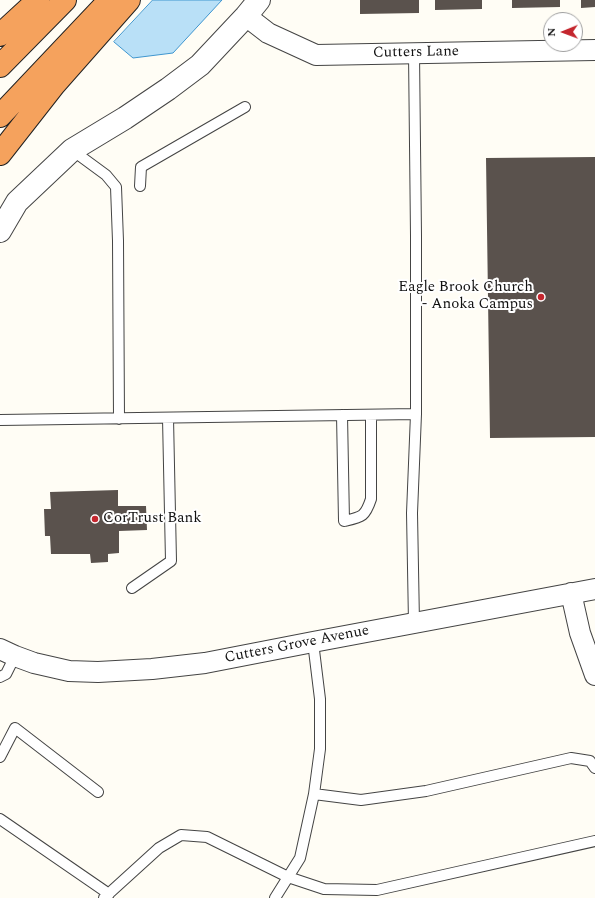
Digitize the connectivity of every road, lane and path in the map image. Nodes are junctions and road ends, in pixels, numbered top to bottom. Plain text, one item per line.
1 (38, 0) edge
2 (65, 0) edge
3 (110, 0) edge
4 (128, 0) edge
5 (253, 8) edge
6 (0, 35) edge
7 (595, 50) edge
8 (414, 53) junction
9 (0, 66) edge
10 (245, 107) dead end
11 (0, 116) edge
12 (72, 150) junction
13 (0, 154) edge
14 (140, 186) dead end
15 (0, 231) edge
16 (416, 414) junction
17 (342, 415) junction
18 (371, 415) junction
19 (168, 418) junction
20 (119, 419) junction
21 (0, 420) edge
22 (132, 588) dead end
23 (595, 589) edge
24 (571, 594) junction
25 (414, 623) junction
26 (313, 642) junction
27 (7, 653) edge
28 (595, 675) edge
29 (0, 677) edge
30 (0, 757) edge
31 (595, 768) edge
32 (98, 792) dead end
33 (314, 794) junction
34 (0, 819) edge
35 (595, 841) edge
36 (288, 877) junction
37 (106, 896) edge
38 (275, 898) edge

1 - 6 highway
2 - 9 highway
3 - 11 highway
4 - 13 highway
5 - 8 street, Cutters Lane
5 - 12 street
7 - 8 street, Cutters Lane
8 - 16 lane
10 - 14 lane
12 - 15 street
12 - 20 lane
16 - 18 lane
16 - 25 lane
17 - 18 lane
17 - 18 lane
17 - 19 lane
19 - 20 lane
19 - 22 lane
20 - 21 lane
23 - 24 street, Cutters Grove Avenue
24 - 25 street, Cutters Grove Avenue
24 - 28 street
25 - 26 street, Cutters Grove Avenue
26 - 27 street, Cutters Grove Avenue
26 - 33 lane
27 - 29 lane
30 - 32 lane
31 - 33 lane
33 - 36 lane
34 - 37 lane
35 - 36 lane
36 - 37 lane
36 - 38 lane

